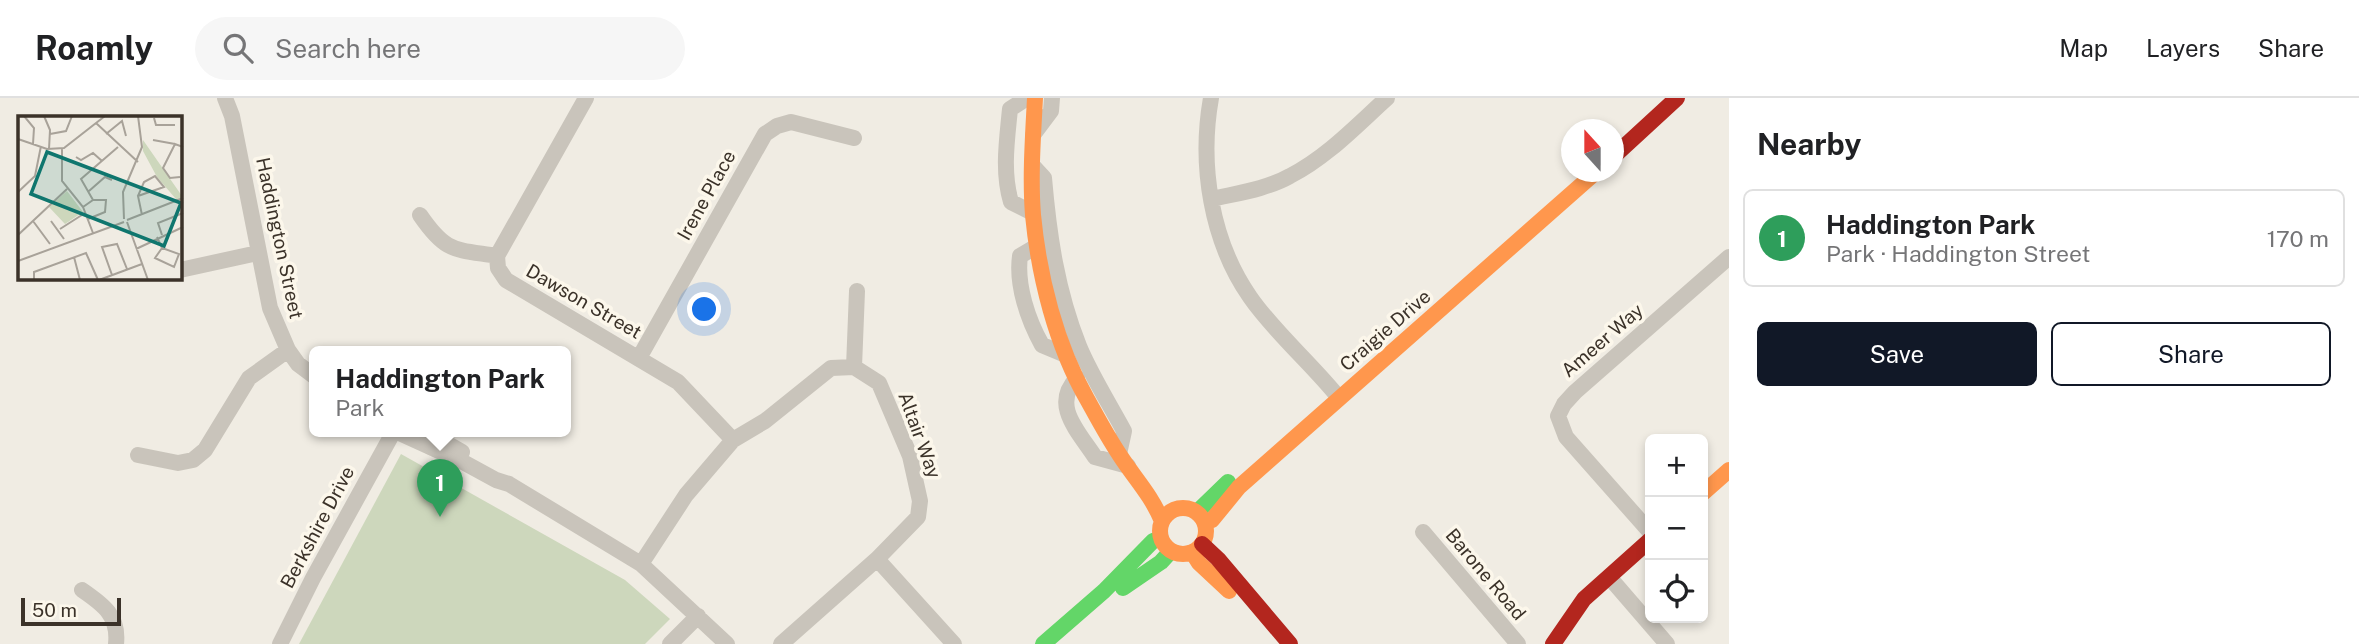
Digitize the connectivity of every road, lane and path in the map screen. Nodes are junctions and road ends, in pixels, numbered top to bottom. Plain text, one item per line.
1 (225, 98) edge
2 (586, 98) edge
3 (1027, 98) edge
4 (1035, 98) edge
5 (1052, 98) edge
6 (1211, 98) edge
7 (1387, 98) edge
8 (1660, 98) edge
9 (1677, 98) edge
10 (1624, 131) edge
11 (1033, 135) junction
12 (854, 138) dead end
13 (1624, 147) edge
14 (1032, 165) junction
15 (1567, 182) edge
16 (1585, 182) edge
17 (1212, 199) junction
18 (1033, 213) junction
19 (420, 215) dead end
20 (1037, 247) junction
21 (258, 253) junction
22 (497, 256) junction
23 (1729, 257) edge
24 (182, 270) edge
25 (857, 291) dead end
26 (281, 335) junction
27 (288, 350) junction
28 (1066, 355) junction
29 (639, 358) junction
30 (309, 364) edge
31 (854, 367) junction
32 (309, 372) edge
33 (1077, 378) junction
34 (1335, 394) junction
35 (391, 437) edge
36 (407, 437) edge
37 (435, 437) edge
38 (733, 440) junction
39 (138, 455) dead end
40 (1123, 460) junction
41 (1729, 470) edge
42 (509, 485) junction
43 (1708, 489) edge
44 (1152, 498) junction
45 (1195, 514) junction
46 (1162, 521) junction
47 (1645, 527) edge
48 (1423, 532) dead end
49 (1160, 538) junction
50 (1645, 545) edge
51 (1197, 548) junction
52 (1171, 551) junction
53 (877, 559) junction
54 (641, 564) junction
55 (1610, 578) junction
56 (82, 590) dead end
57 (698, 616) junction
58 (116, 644) edge
59 (280, 644) edge
60 (670, 644) edge
61 (727, 644) edge
62 (781, 644) edge
63 (954, 644) edge
64 (1044, 644) edge
65 (1062, 644) edge
66 (1275, 644) edge
67 (1290, 644) edge
68 (1518, 644) edge
69 (1553, 644) edge
70 (1667, 644) edge

1 - 21 street, Haddington Street
2 - 22 street
3 - 18 street
4 - 11 main road
5 - 11 street
6 - 17 street
7 - 17 street
8 - 10 main road
9 - 13 main road
11 - 14 main road
12 - 29 street, Irene Place
14 - 18 main road
14 - 40 street
15 - 34 main road, Craigie Drive
16 - 34 main road, Craigie Drive
17 - 34 street
18 - 20 main road
19 - 22 street
20 - 28 main road
20 - 28 street
21 - 24 street
21 - 26 street, Haddington Street
22 - 29 street, Dawson Street
23 - 47 street, Ameer Way
25 - 31 street
26 - 27 street, Haddington Street
26 - 30 street
27 - 32 street, Haddington Street
27 - 39 street
28 - 33 main road
29 - 38 street, Dawson Street
31 - 38 street
31 - 53 street, Altair Way
33 - 40 main road
33 - 40 street
34 - 45 main road, Craigie Drive
35 - 59 street, Berkshire Drive
36 - 42 street
37 - 42 street
38 - 54 street
40 - 44 main road
41 - 43 main road
42 - 54 street
44 - 45 main road
44 - 46 main road
45 - 46 main road
45 - 51 main road
46 - 49 main road
48 - 68 street, Barone Road
49 - 52 main road
49 - 64 main road
50 - 55 main road
51 - 52 main road
51 - 66 main road
51 - 67 main road
52 - 65 main road
53 - 62 street, Altair Way
53 - 63 street
54 - 57 street
55 - 69 main road
55 - 70 street
56 - 58 street
57 - 60 street
57 - 61 street

